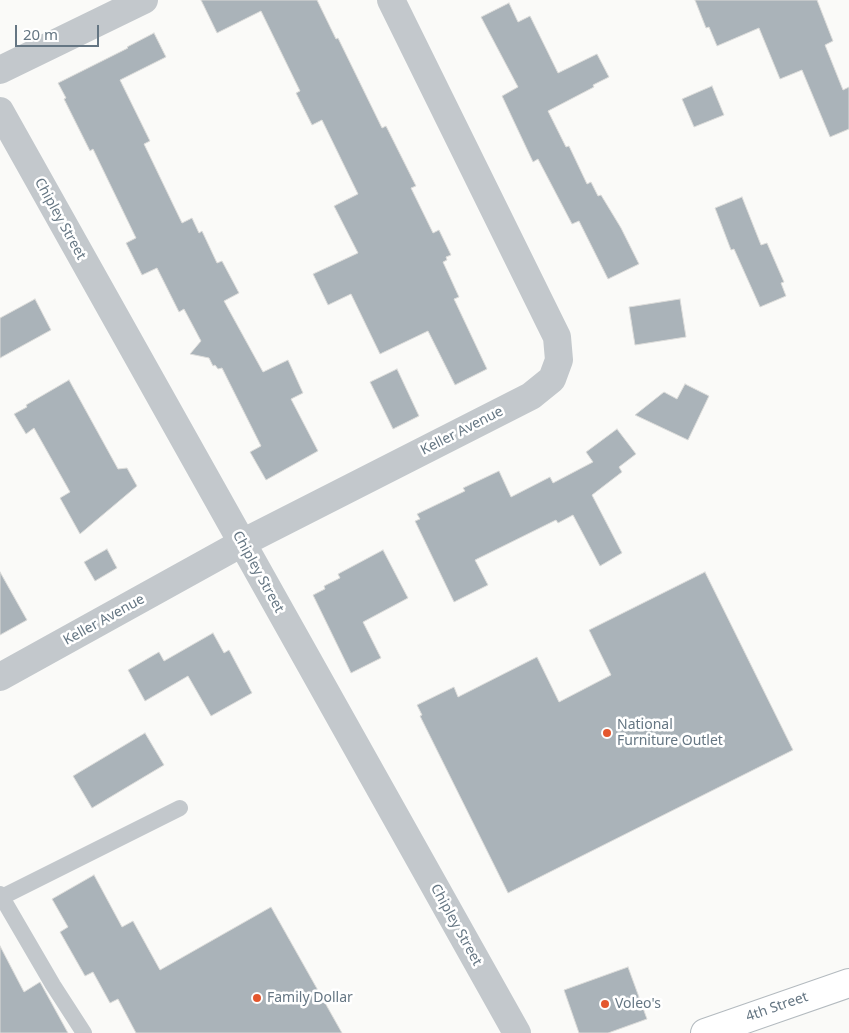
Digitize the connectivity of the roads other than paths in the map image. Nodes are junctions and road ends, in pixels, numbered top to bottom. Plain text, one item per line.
1 (144, 0) edge
2 (391, 0) edge
3 (0, 70) edge
4 (0, 111) edge
5 (242, 543) junction
6 (0, 677) edge
7 (180, 808) dead end
8 (1, 896) edge
9 (849, 983) edge
10 (84, 1033) edge
11 (517, 1033) edge
12 (705, 1033) edge

1 - 3 street
2 - 5 street, Keller Avenue
4 - 5 street, Chipley Street
5 - 6 street, Keller Avenue
5 - 11 street, Chipley Street
7 - 8 lane
8 - 10 lane
9 - 12 main road, 4th Street

